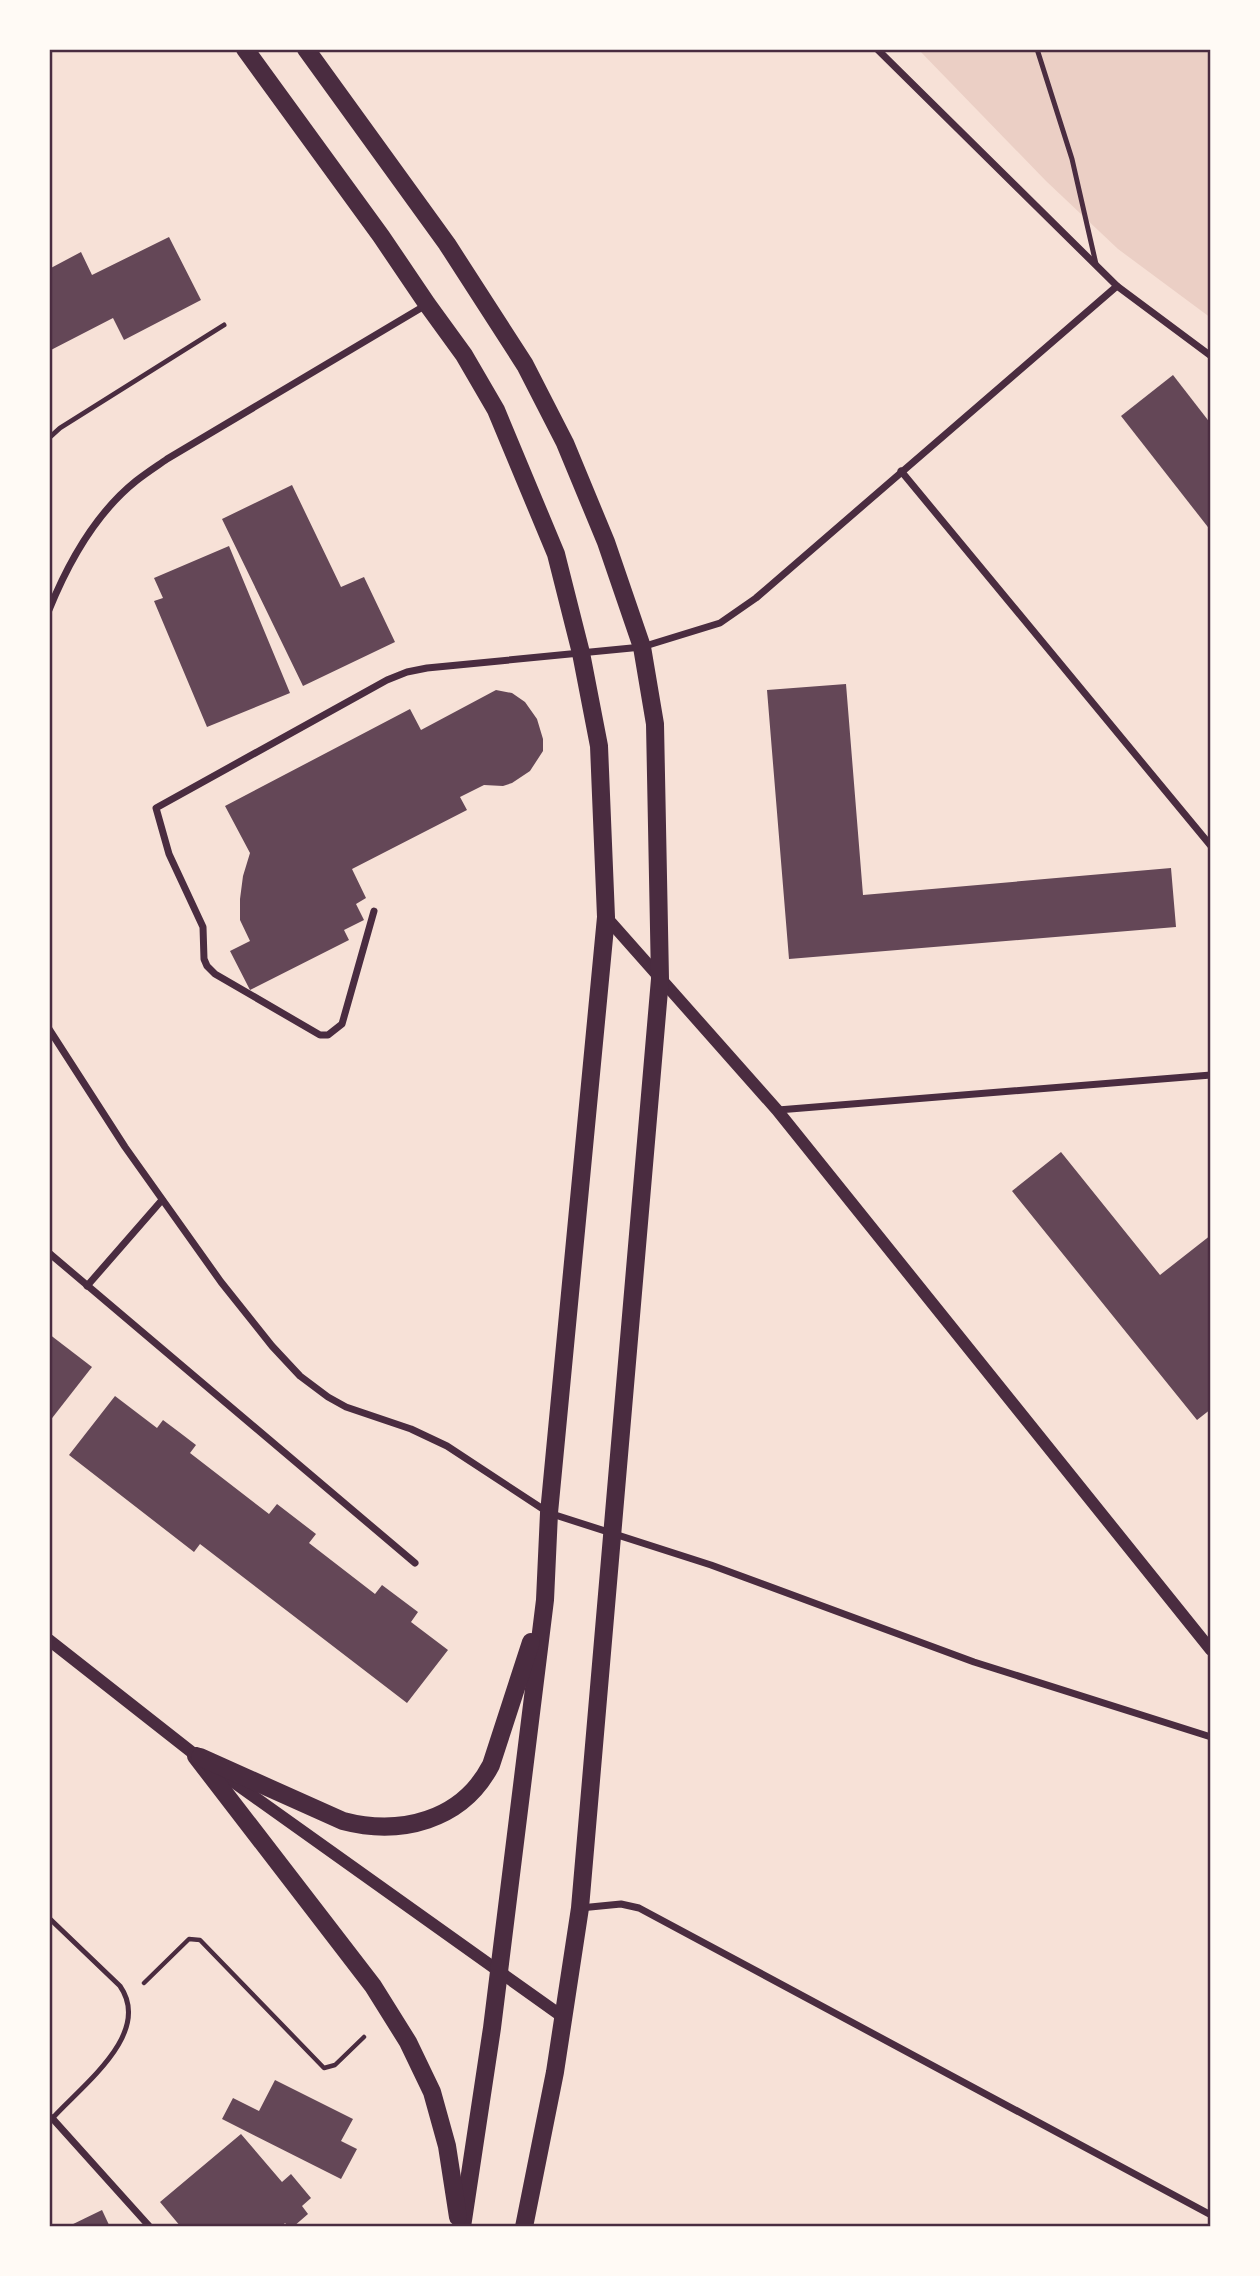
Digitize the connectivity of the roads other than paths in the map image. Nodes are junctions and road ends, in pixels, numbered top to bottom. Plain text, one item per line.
1 (245, 49) edge
2 (306, 49) edge
3 (877, 49) edge
4 (1037, 49) edge
5 (1096, 264) junction
6 (1117, 286) junction
7 (427, 304) junction
8 (224, 325) dead end
9 (1211, 356) edge
10 (50, 434) edge
11 (901, 471) junction
12 (49, 610) edge
13 (642, 647) junction
14 (581, 653) junction
15 (1211, 846) edge
16 (374, 911) dead end
17 (606, 917) junction
18 (660, 979) junction
19 (49, 1029) edge
20 (1211, 1074) edge
21 (777, 1110) junction
22 (162, 1200) junction
23 (49, 1254) edge
24 (87, 1286) junction
25 (550, 1513) junction
26 (611, 1532) junction
27 (415, 1563) dead end
28 (545, 1600) junction
29 (49, 1640) edge
30 (1211, 1650) edge
31 (1211, 1737) edge
32 (197, 1756) junction
33 (580, 1908) junction
34 (49, 1918) edge
35 (498, 1972) junction
36 (564, 2017) junction
37 (51, 2120) edge
38 (1211, 2215) edge
39 (150, 2227) edge
40 (461, 2227) edge
41 (524, 2227) edge

1 - 7 main road
2 - 13 main road
3 - 5 street
4 - 5 lane
5 - 6 street
6 - 9 street
6 - 11 street
7 - 12 street
7 - 14 main road
8 - 10 lane
11 - 13 street
11 - 15 street
13 - 14 street
13 - 18 main road
14 - 16 street
14 - 17 main road
17 - 18 street
17 - 25 main road
18 - 21 street
18 - 26 main road
19 - 22 street
20 - 21 street
21 - 30 street
22 - 24 street
22 - 25 street
23 - 24 street
24 - 27 street
25 - 26 street
25 - 28 main road
26 - 31 street
26 - 33 main road
28 - 32 main road
28 - 35 main road
29 - 32 street
32 - 35 street
32 - 40 main road
33 - 36 main road
33 - 38 street
34 - 37 lane
35 - 36 street
35 - 40 main road
36 - 41 main road
37 - 39 street

